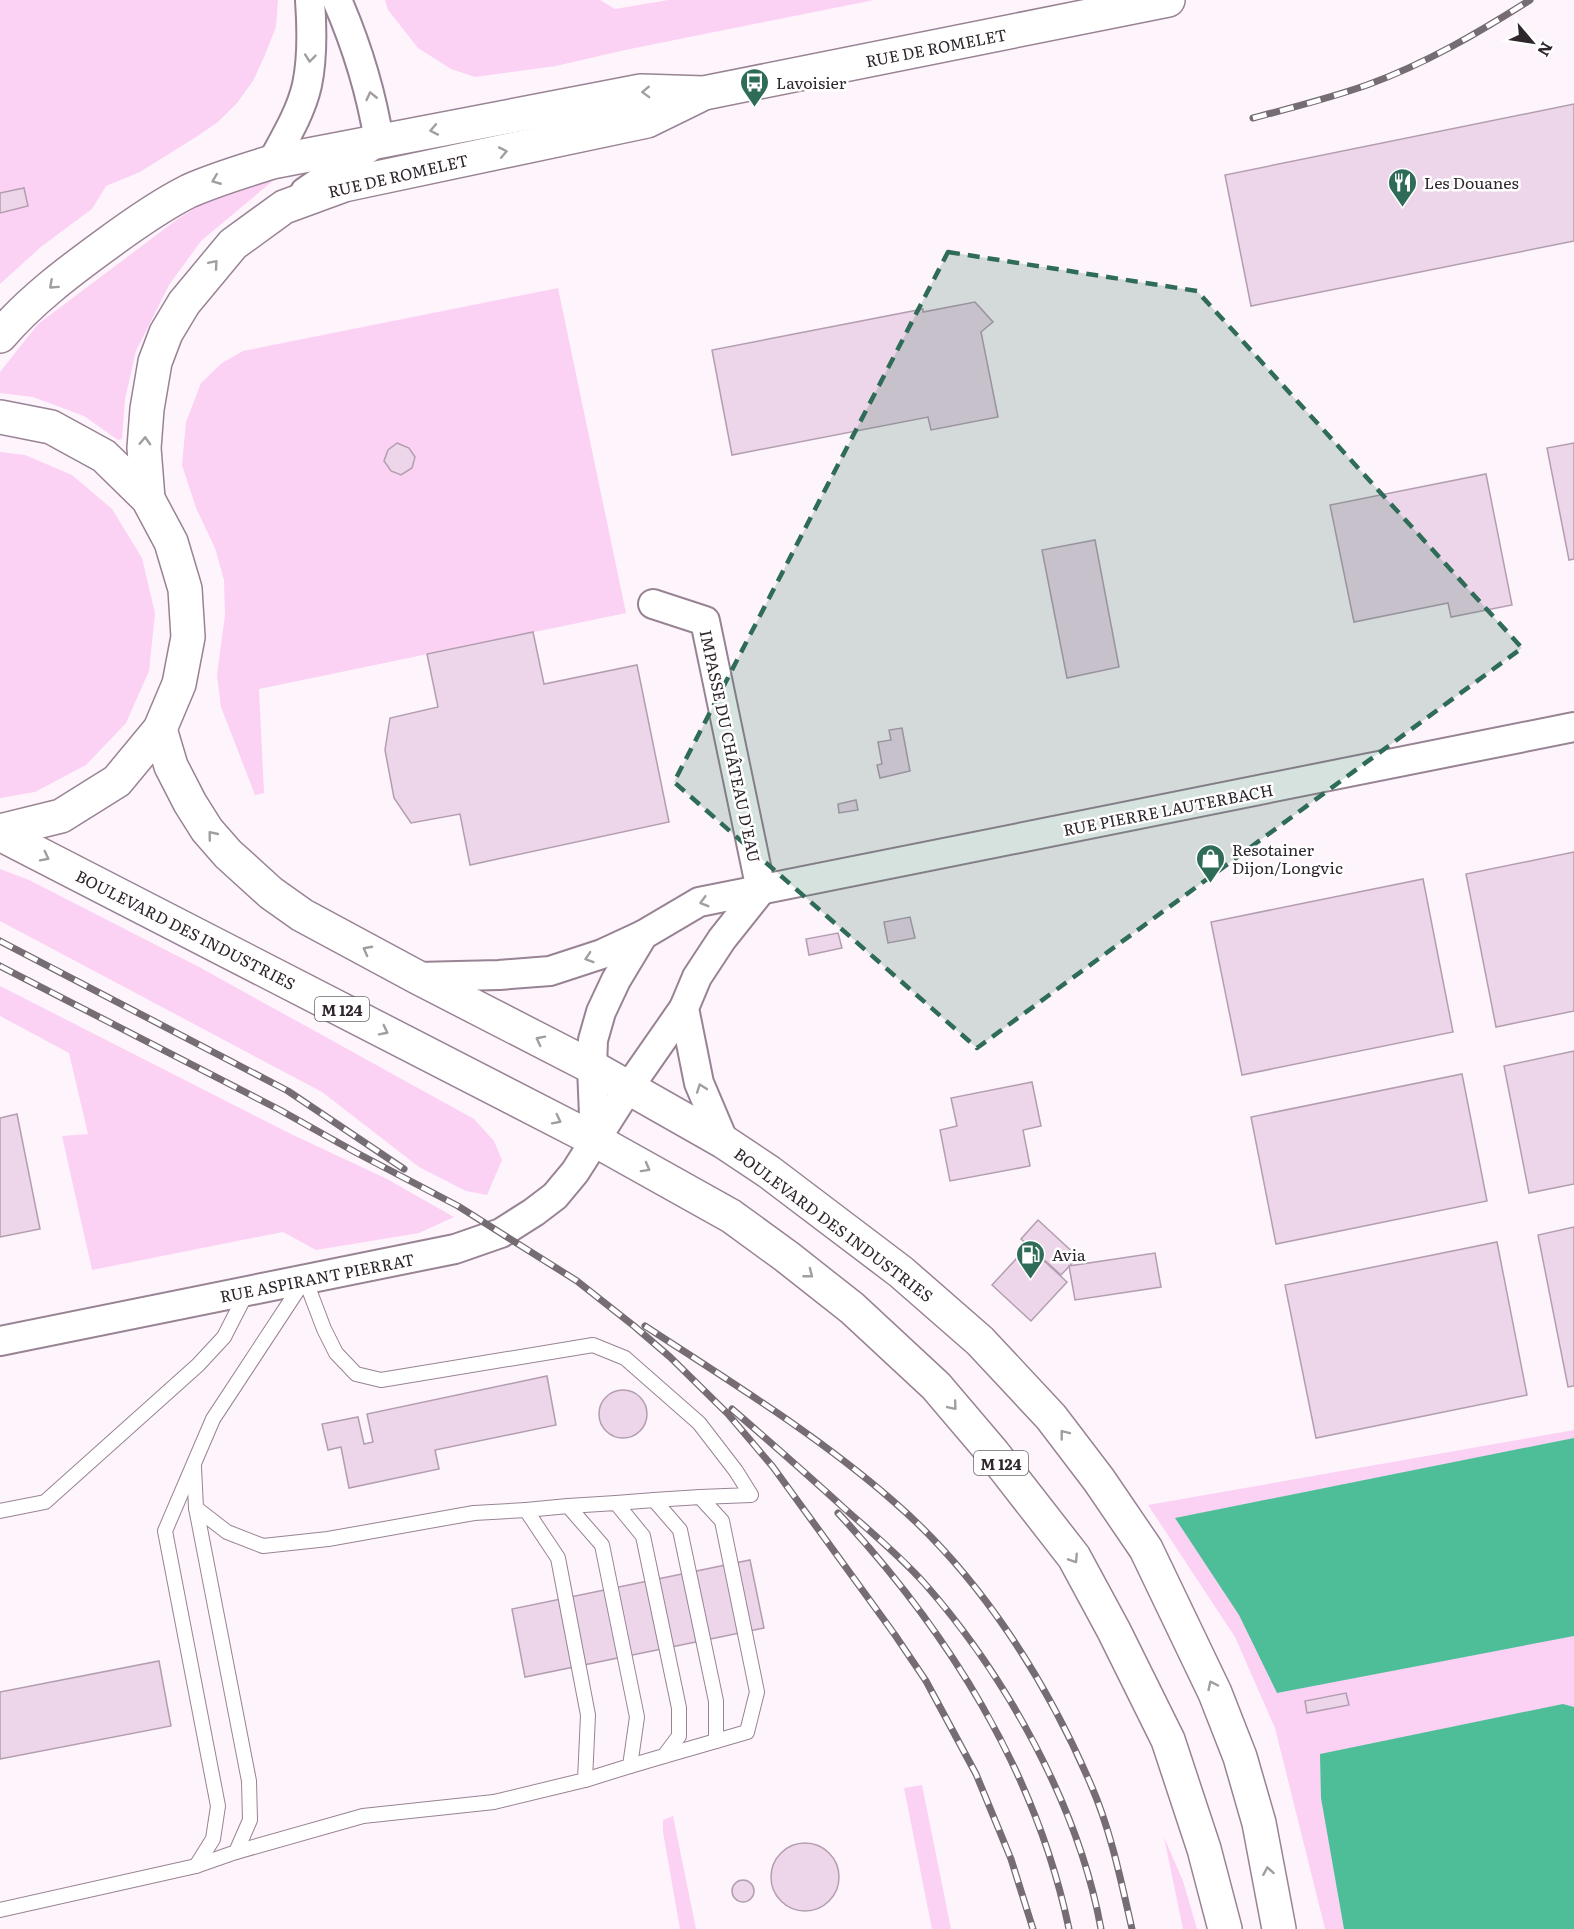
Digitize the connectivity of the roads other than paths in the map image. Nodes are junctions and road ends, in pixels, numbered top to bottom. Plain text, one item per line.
1 (310, 0) edge
2 (337, 0) edge
3 (1168, 0) edge
4 (704, 93) junction
5 (379, 141) junction
6 (272, 162) junction
7 (284, 207) junction
8 (0, 336) edge
9 (0, 417) edge
10 (147, 499) junction
11 (653, 604) dead end
12 (1574, 728) edge
13 (160, 729) junction
14 (0, 833) edge
15 (761, 890) junction
16 (643, 935) junction
17 (417, 976) junction
18 (684, 1008) junction
19 (592, 1067) junction
20 (629, 1087) junction
21 (595, 1140) junction
22 (724, 1142) junction
23 (305, 1279) junction
24 (248, 1291) junction
25 (0, 1341) edge
26 (194, 1464) junction
27 (700, 1497) junction
28 (654, 1500) junction
29 (616, 1503) junction
30 (568, 1506) junction
31 (196, 1508) junction
32 (526, 1509) junction
33 (0, 1511) edge
34 (716, 1741) junction
35 (664, 1756) junction
36 (630, 1766) junction
37 (585, 1780) junction
38 (236, 1852) junction
39 (196, 1866) junction
40 (0, 1910) edge
41 (1226, 1929) edge
42 (1279, 1929) edge

1 -> 6 street
5 -> 2 street
3 - 4 main road, RUE DE ROMELET
4 -> 5 main road, RUE DE ROMELET
7 -> 4 main road, RUE DE ROMELET
5 - 6 main road, RUE DE ROMELET
5 - 7 street
6 -> 8 main road, RUE DE ROMELET
10 -> 7 main road, RUE DE ROMELET
9 - 10 main road
10 - 13 main road
11 - 15 street, IMPASSE DU CHÂTEAU D'EAU
12 - 15 street, RUE PIERRE LAUTERBACH
13 - 14 main road
17 -> 13 main road, BOULEVARD DES INDUSTRIES
14 -> 21 main road, BOULEVARD DES INDUSTRIES / M 124
15 -> 16 street, RUE PIERRE LAUTERBACH
15 - 18 street
16 -> 17 street, RUE PIERRE LAUTERBACH
16 - 19 street, RUE PIERRE LAUTERBACH
19 -> 17 main road, BOULEVARD DES INDUSTRIES
18 - 20 street
22 -> 18 street
19 - 20 main road, BOULEVARD DES INDUSTRIES
19 - 21 street
20 - 21 street
20 - 22 main road, BOULEVARD DES INDUSTRIES
21 - 23 street, RUE ASPIRANT PIERRAT
21 -> 41 main road, BOULEVARD DES INDUSTRIES / M 124
42 -> 22 main road, BOULEVARD DES INDUSTRIES
23 - 24 street, RUE ASPIRANT PIERRAT
23 - 26 lane
23 - 27 lane
24 - 25 street, RUE ASPIRANT PIERRAT
24 - 33 lane
26 - 31 lane
26 - 39 lane
27 - 28 lane
27 - 34 lane
28 - 29 lane
28 - 34 lane
29 - 30 lane
29 - 35 lane
30 - 32 lane
30 - 36 lane
31 - 32 lane
31 - 38 lane
32 - 37 lane
34 - 35 lane
35 - 36 lane
36 - 37 lane
37 - 38 lane
38 - 39 lane
39 - 40 lane

